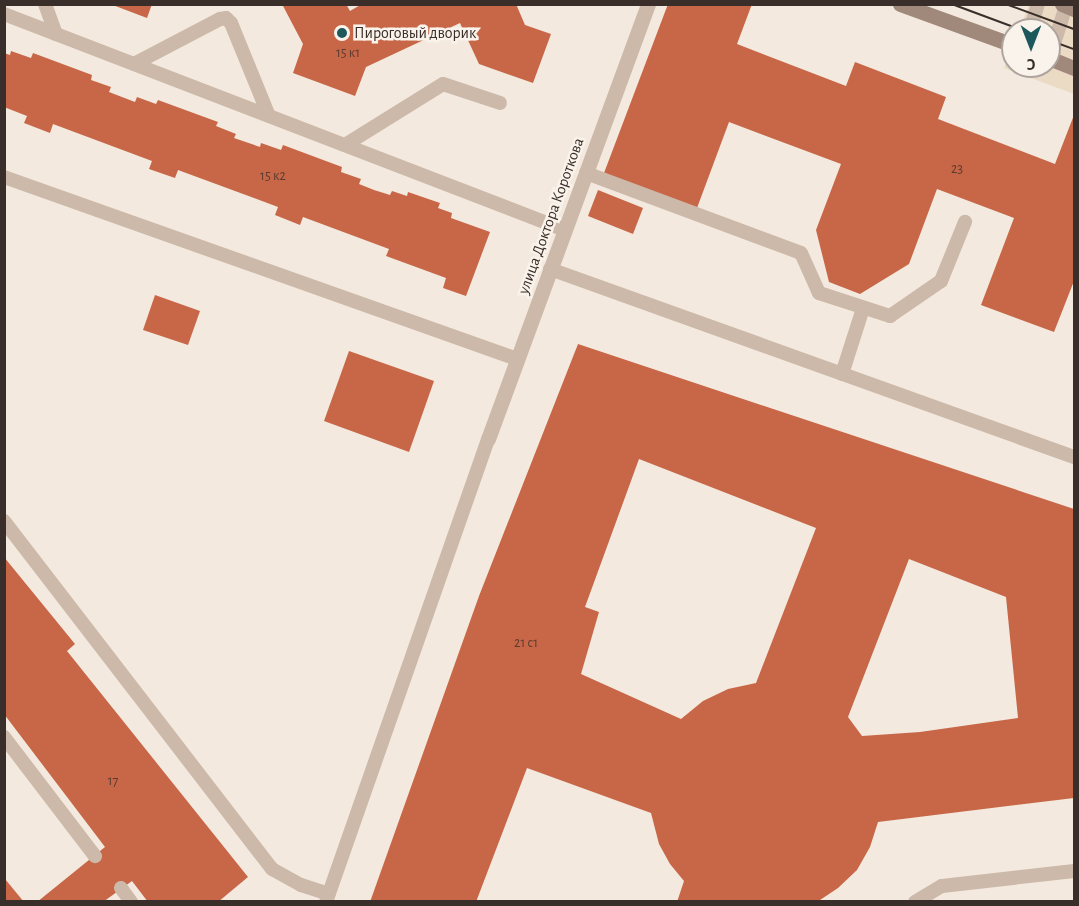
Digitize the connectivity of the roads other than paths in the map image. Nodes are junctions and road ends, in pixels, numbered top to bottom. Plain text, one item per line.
1 (45, 4) edge
2 (648, 4) edge
3 (900, 4) edge
4 (1068, 7) edge
5 (4, 14) edge
6 (1061, 26) edge
7 (56, 34) junction
8 (1001, 41) edge
9 (134, 64) junction
10 (500, 103) dead end
11 (269, 116) junction
12 (345, 145) junction
13 (586, 173) junction
14 (4, 177) edge
15 (965, 222) dead end
16 (565, 230) junction
17 (550, 269) junction
18 (863, 308) junction
19 (517, 359) junction
20 (842, 374) junction
21 (488, 439) joint
22 (1074, 457) edge
23 (4, 520) edge
24 (4, 737) edge
25 (95, 856) dead end
26 (1074, 871) edge
27 (121, 888) dead end
28 (328, 898) edge
29 (131, 902) edge
30 (915, 902) edge

1 - 7 lane
2 - 13 street, улица Доктора Короткова
3 - 8 main road
4 - 6 lane
5 - 7 lane
7 - 9 lane
9 - 11 lane
9 - 11 lane
10 - 12 lane
11 - 12 lane
12 - 16 lane
13 - 16 street, улица Доктора Короткова
13 - 18 lane
14 - 19 lane
15 - 18 lane
16 - 17 street, улица Доктора Короткова
17 - 19 street, улица Доктора Короткова
17 - 20 lane
18 - 20 lane
19 - 21 street, улица Доктора Короткова
20 - 22 lane
21 - 28 lane
23 - 28 lane
24 - 25 lane
26 - 30 lane
27 - 29 lane

